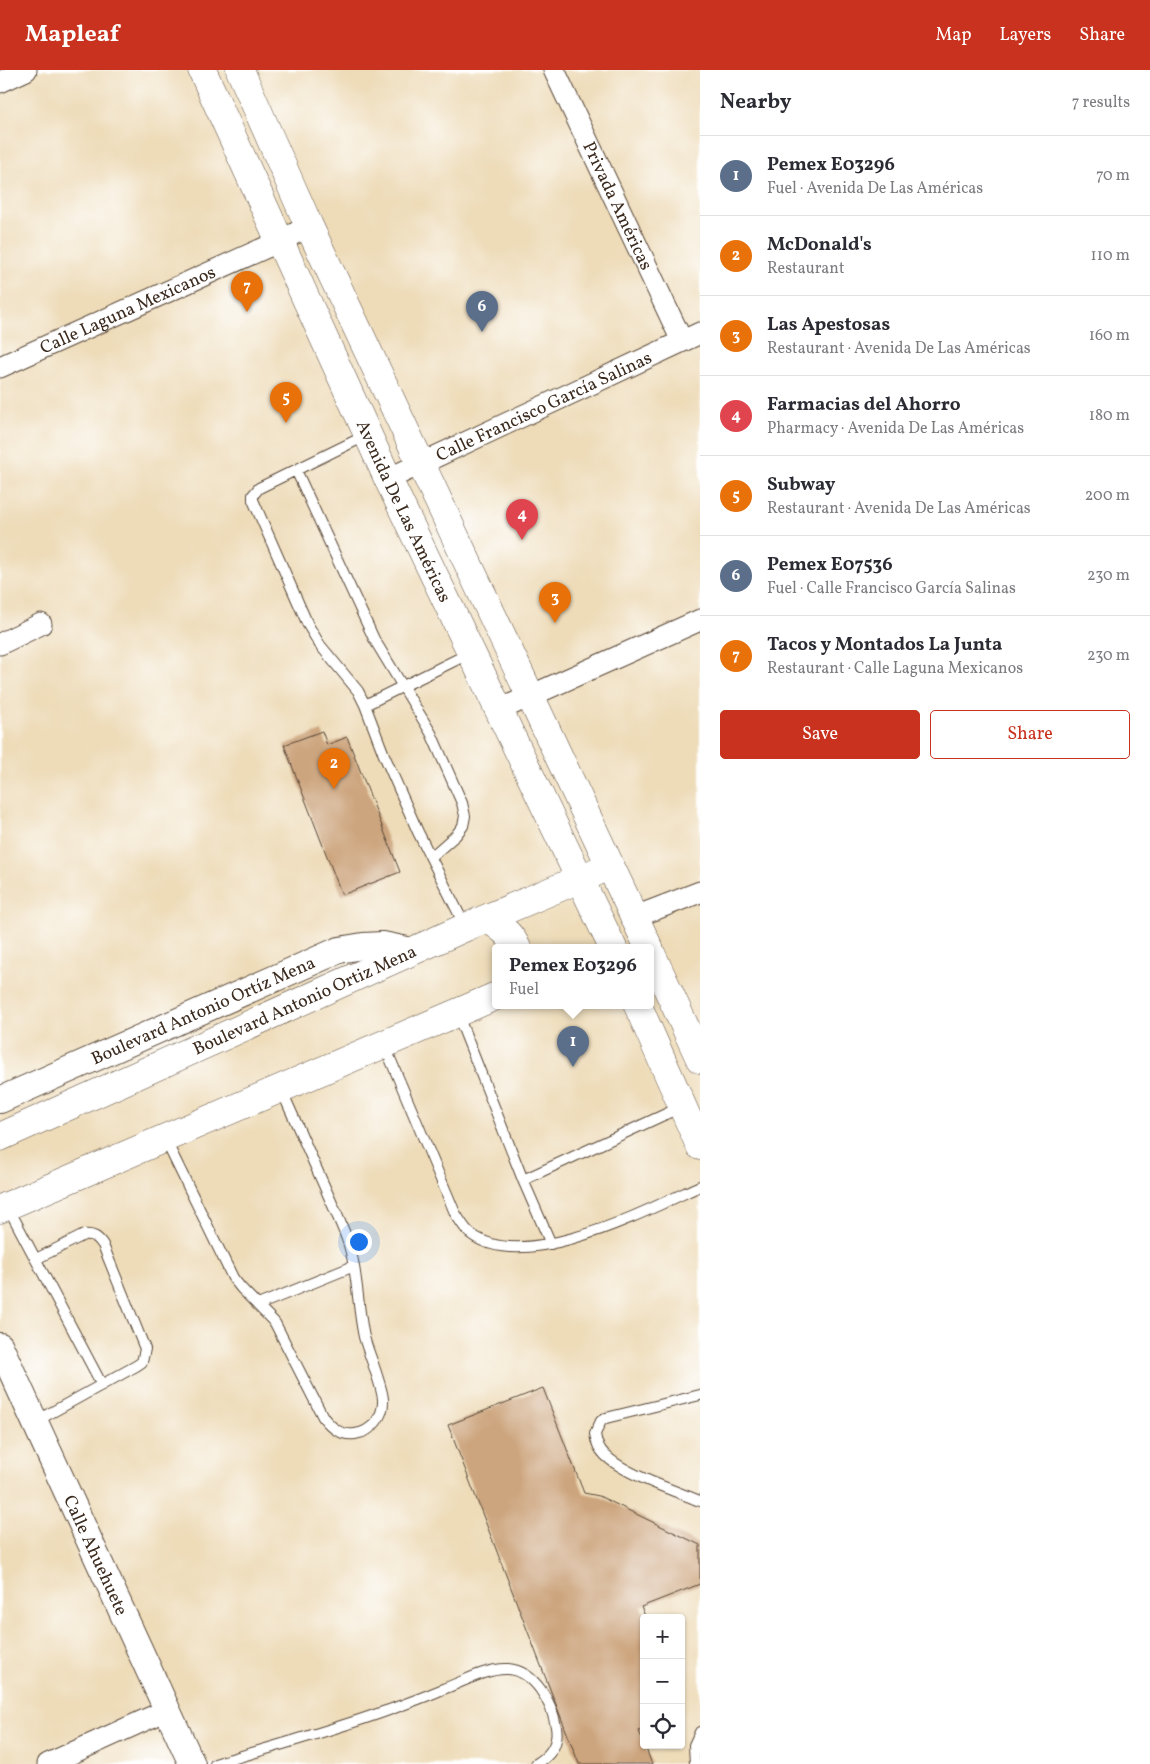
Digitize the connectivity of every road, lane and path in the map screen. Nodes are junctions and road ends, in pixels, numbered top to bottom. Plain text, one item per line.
1 (26, 70) edge
2 (202, 70) edge
3 (240, 70) edge
4 (554, 70) edge
5 (0, 82) edge
6 (309, 226) junction
7 (280, 241) junction
8 (691, 337) edge
9 (0, 367) edge
10 (368, 434) junction
11 (422, 463) junction
12 (296, 470) junction
13 (388, 479) junction
14 (700, 620) edge
15 (41, 624) dead end
16 (0, 644) edge
17 (471, 653) junction
18 (402, 688) junction
19 (531, 696) junction
20 (365, 705) junction
21 (499, 710) junction
22 (431, 857) junction
23 (609, 866) junction
24 (581, 878) junction
25 (700, 892) edge
26 (635, 917) junction
27 (476, 923) junction
28 (514, 944) edge
29 (610, 944) edge
30 (615, 944) edge
31 (647, 944) edge
32 (412, 951) junction
33 (654, 959) edge
34 (492, 998) edge
35 (639, 1009) edge
36 (457, 1012) junction
37 (383, 1043) junction
38 (700, 1059) edge
39 (280, 1088) junction
40 (0, 1100) edge
41 (682, 1107) junction
42 (0, 1137) edge
43 (164, 1138) junction
44 (700, 1146) edge
45 (523, 1180) junction
46 (700, 1186) edge
47 (4, 1208) edge
48 (551, 1244) junction
49 (36, 1258) junction
50 (354, 1266) junction
51 (258, 1305) junction
52 (0, 1346) edge
53 (102, 1385) junction
54 (700, 1395) edge
55 (35, 1422) junction
56 (700, 1501) edge
57 (167, 1710) junction
58 (700, 1732) edge
59 (48, 1764) edge
60 (192, 1764) edge
61 (215, 1764) edge
62 (536, 1764) edge
63 (695, 1764) edge

1 - 5 street
2 - 7 main road, Avenida De Las Américas
3 - 6 main road, Avenida De Las Américas
4 - 8 street, Privada Américas
6 - 7 street, Calle Laguna Mexicanos
6 - 11 main road, Avenida De Las Américas
7 - 9 street, Calle Laguna Mexicanos
7 - 10 main road, Avenida De Las Américas
8 - 11 street, Calle Francisco García Salinas
10 - 12 lane
10 - 13 main road, Avenida De Las Américas
11 - 13 street, Calle Francisco García Salinas
11 - 19 main road, Avenida De Las Américas
12 - 18 lane
12 - 20 lane
13 - 17 main road, Avenida De Las Américas
14 - 19 street
15 - 16 street
17 - 18 lane
17 - 21 main road, Avenida De Las Américas
18 - 20 lane
18 - 22 lane
19 - 21 street
19 - 23 main road, Avenida De Las Américas
20 - 22 lane
21 - 24 main road, Avenida De Las Américas
22 - 27 lane
23 - 24 main road, Boulevard Antonio Ortiz Mena
23 - 26 main road, Avenida De Las Américas
24 - 27 main road, Boulevard Antonio Ortiz Mena
24 - 29 main road, Avenida De Las Américas
25 - 26 street
26 - 30 main road
26 - 31 main road, Avenida De Las Américas
27 - 28 main road
27 - 32 main road, Boulevard Antonio Ortiz Mena
32 - 40 street, Boulevard Antonio Ortíz Mena
32 - 42 main road, Boulevard Antonio Ortiz Mena
33 - 38 main road, Avenida De Las Américas
34 - 36 main road
35 - 41 main road
36 - 37 main road
36 - 45 lane
37 - 39 main road
37 - 48 lane
39 - 43 main road
39 - 50 lane
41 - 44 main road
41 - 45 lane
43 - 47 main road
43 - 51 lane
45 - 48 lane
46 - 48 lane
47 - 49 lane
49 - 53 lane
49 - 53 lane
50 - 51 lane
50 - 51 lane
52 - 55 street, Calle Ahuehuete
53 - 55 lane
54 - 56 lane
55 - 57 street, Calle Ahuehuete
57 - 59 street
57 - 60 street, Calle Ahuehuete
58 - 63 lane
61 - 62 lane

